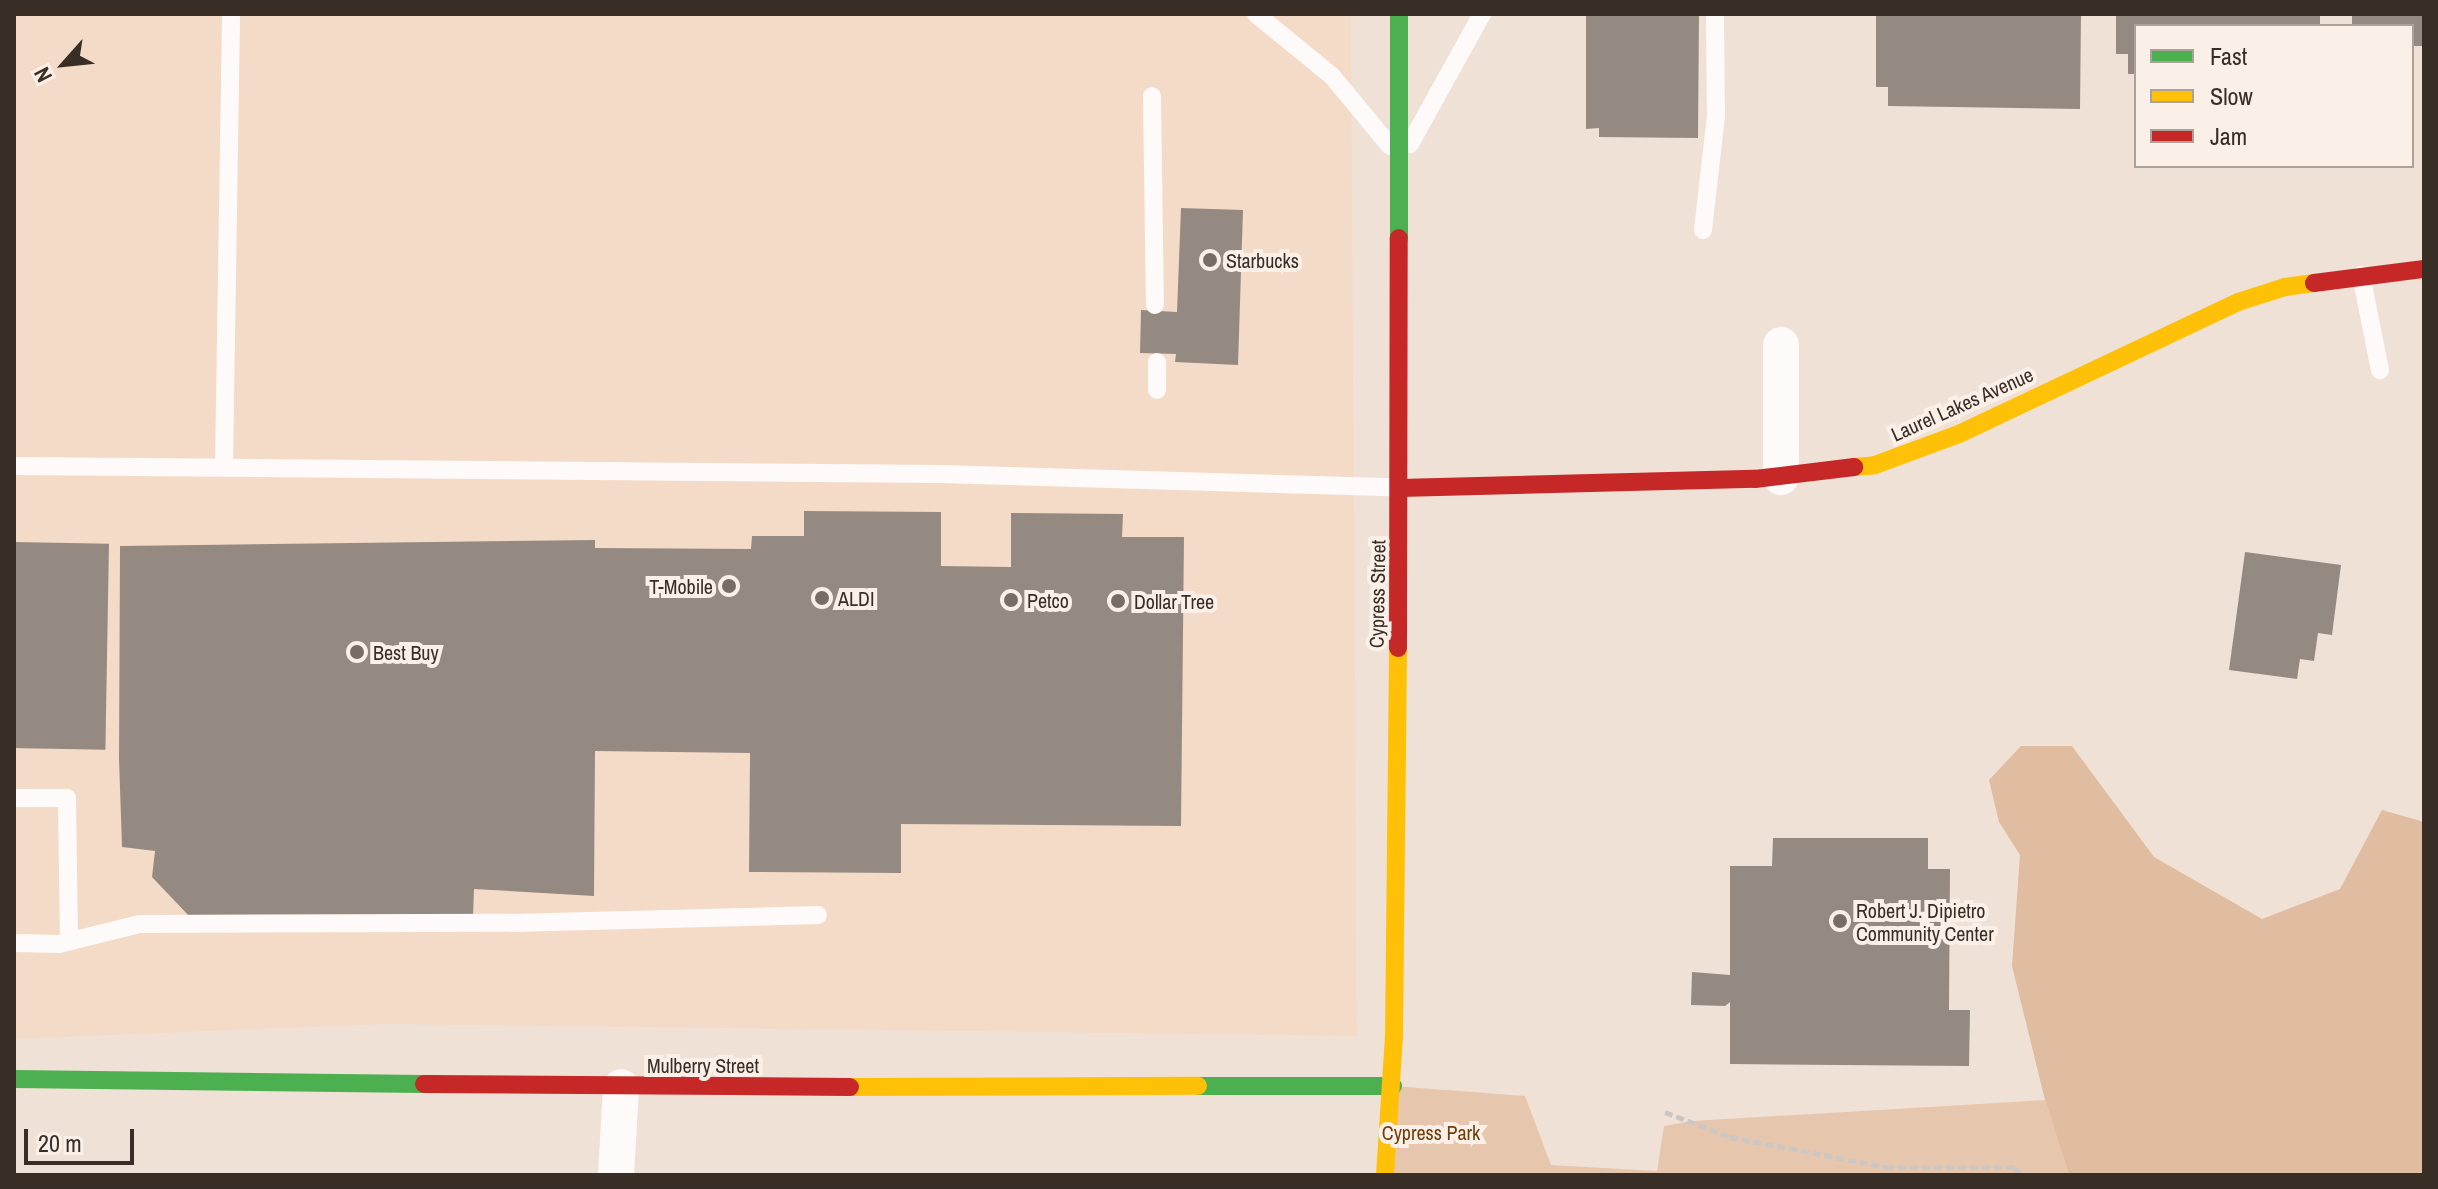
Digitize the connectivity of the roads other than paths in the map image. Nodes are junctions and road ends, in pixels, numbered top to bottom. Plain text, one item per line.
1 (231, 14) edge
2 (1256, 14) edge
3 (1399, 14) edge
4 (1482, 14) edge
5 (1715, 14) edge
6 (1152, 96) dead end
7 (1400, 162) junction
8 (1703, 230) dead end
9 (2424, 269) edge
10 (2360, 274) junction
11 (1155, 305) dead end
12 (1781, 345) dead end
13 (1157, 362) dead end
14 (2380, 370) dead end
15 (1157, 390) dead end
16 (224, 465) junction
17 (14, 466) edge
18 (1781, 477) junction
19 (1400, 488) junction
20 (14, 798) edge
21 (818, 915) dead end
22 (69, 941) junction
23 (14, 943) edge
24 (14, 1079) edge
25 (1393, 1086) junction
26 (621, 1087) junction
27 (616, 1175) edge
28 (1385, 1175) edge

1 - 16 lane
2 - 7 lane
3 - 7 street, Cypress Street
4 - 7 lane
5 - 8 lane
6 - 11 lane
7 - 19 street, Cypress Street
9 - 10 street, Laurel Lakes Avenue
10 - 14 lane
10 - 18 street, Laurel Lakes Avenue
12 - 18 street
13 - 15 lane
16 - 17 lane
16 - 19 lane
18 - 19 street, Laurel Lakes Avenue
19 - 25 street, Cypress Street
20 - 22 lane
21 - 22 lane
22 - 23 lane
24 - 26 street, Mulberry Street
25 - 26 street, Mulberry Street
25 - 28 street, Cypress Street
26 - 27 street

